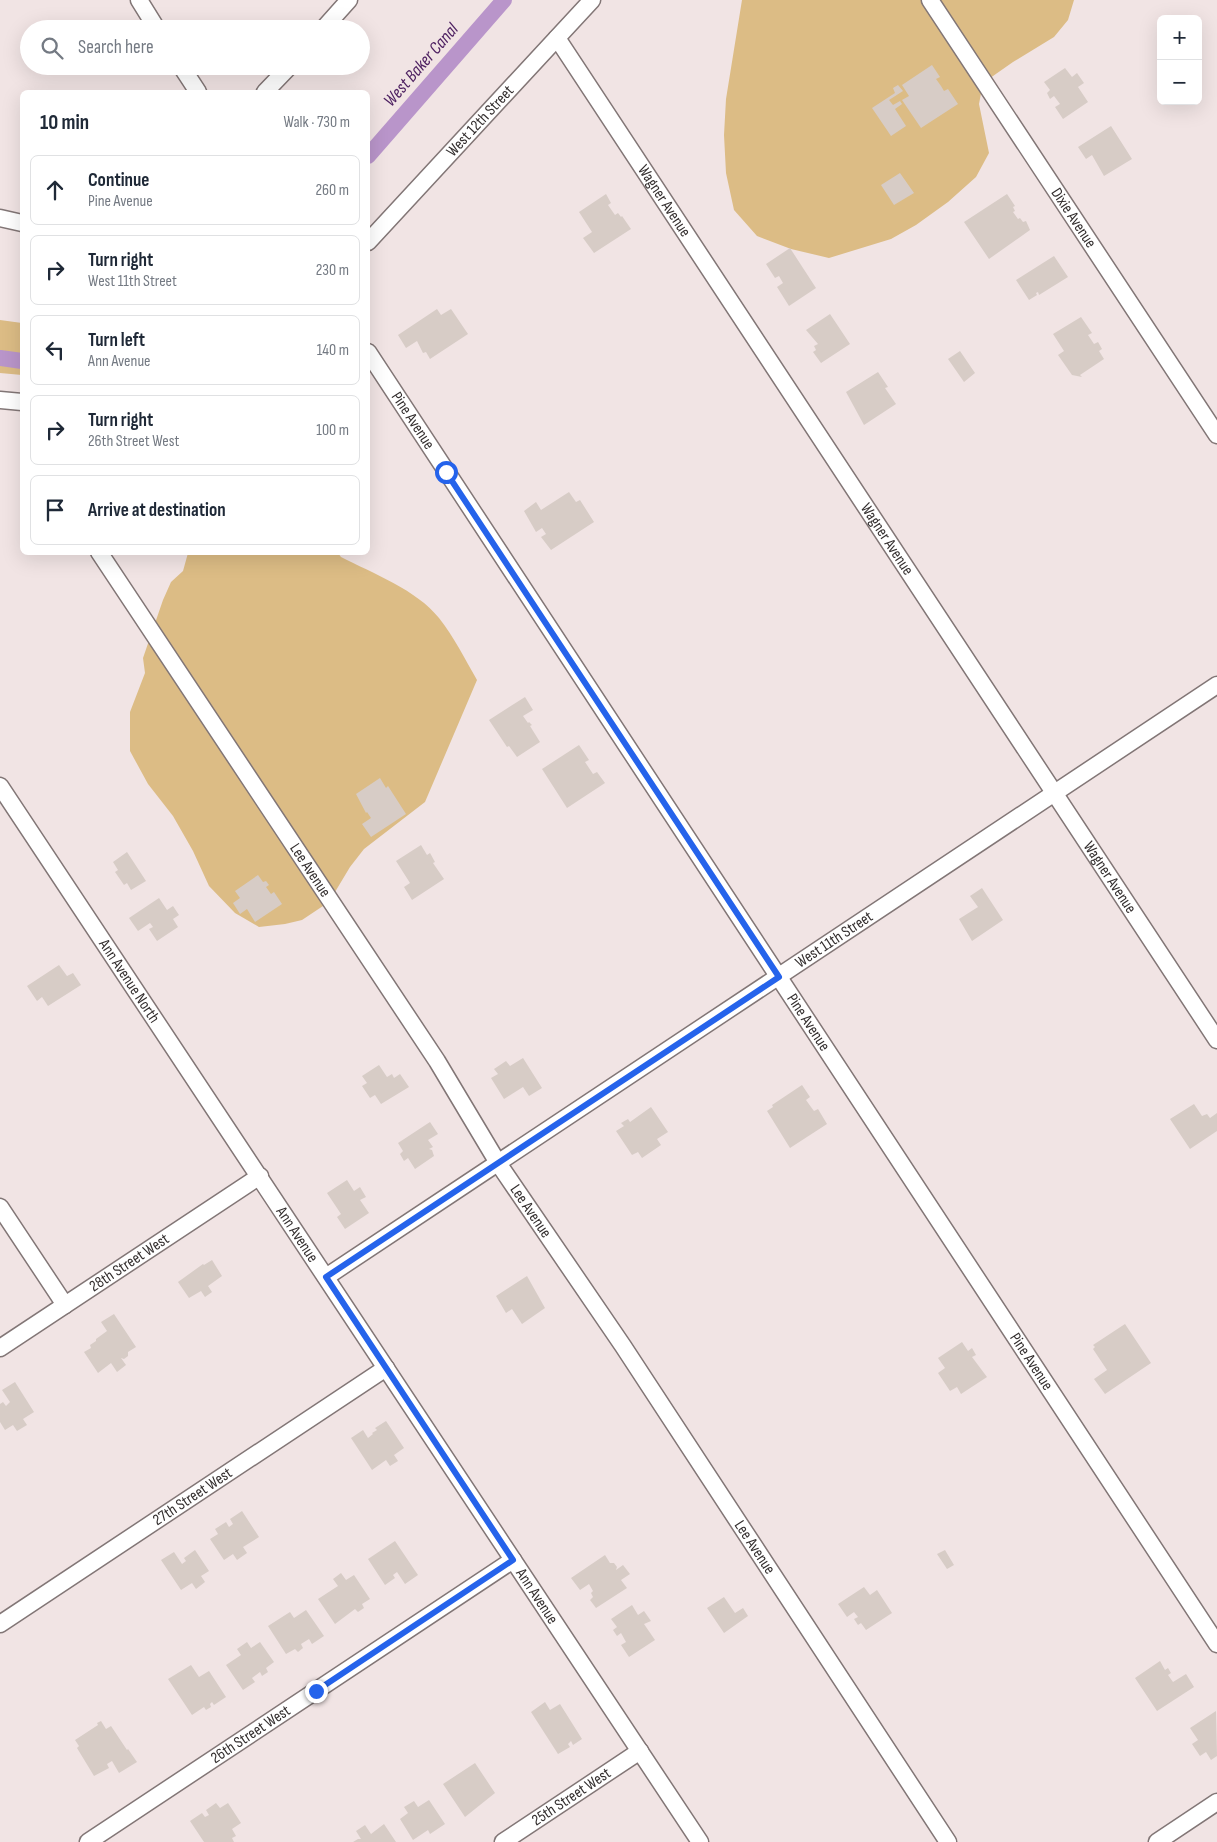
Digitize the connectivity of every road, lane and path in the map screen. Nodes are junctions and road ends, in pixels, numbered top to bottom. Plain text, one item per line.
1 (139, 0) edge
2 (349, 0) edge
3 (592, 0) edge
4 (930, 0) edge
5 (151, 20) edge
6 (332, 20) edge
7 (557, 38) junction
8 (187, 75) edge
9 (281, 75) edge
10 (197, 90) edge
11 (267, 90) edge
12 (0, 218) edge
13 (20, 223) edge
14 (370, 240) edge
15 (370, 355) edge
16 (0, 400) edge
17 (20, 402) edge
18 (1217, 435) edge
19 (101, 555) edge
20 (1217, 685) edge
21 (0, 786) edge
22 (1055, 793) junction
23 (779, 977) junction
24 (1217, 1040) edge
25 (498, 1163) junction
26 (260, 1176) junction
27 (0, 1207) edge
28 (326, 1277) junction
29 (65, 1305) junction
30 (0, 1348) edge
31 (386, 1368) junction
32 (513, 1560) junction
33 (0, 1624) edge
34 (1217, 1644) edge
35 (640, 1751) junction
36 (1217, 1802) edge
37 (88, 1842) edge
38 (503, 1842) edge
39 (700, 1842) edge
40 (948, 1842) edge
41 (1157, 1842) edge

1 - 5 street
2 - 6 street
3 - 7 street, West 12th Street
4 - 18 street, Dixie Avenue
7 - 14 street, West 12th Street
7 - 22 street, Wagner Avenue
8 - 10 street
9 - 11 street
12 - 13 street
15 - 23 street, Pine Avenue
16 - 17 street
19 - 25 street, Lee Avenue
20 - 22 street, West 11th Street
21 - 26 street, Ann Avenue North
22 - 23 street, West 11th Street
22 - 24 street, Wagner Avenue
23 - 25 street, West 11th Street
23 - 34 street, Pine Avenue
25 - 28 street, West 11th Street
25 - 40 street, Lee Avenue
26 - 28 street, Ann Avenue
26 - 29 street, 28th Street West
27 - 29 street
28 - 31 street, Ann Avenue
29 - 30 street, 28th Street West
31 - 32 street, Ann Avenue
31 - 33 street, 27th Street West
32 - 35 street, Ann Avenue
32 - 37 street, 26th Street West
35 - 38 street, 25th Street West
35 - 39 street, Ann Avenue
36 - 41 street

